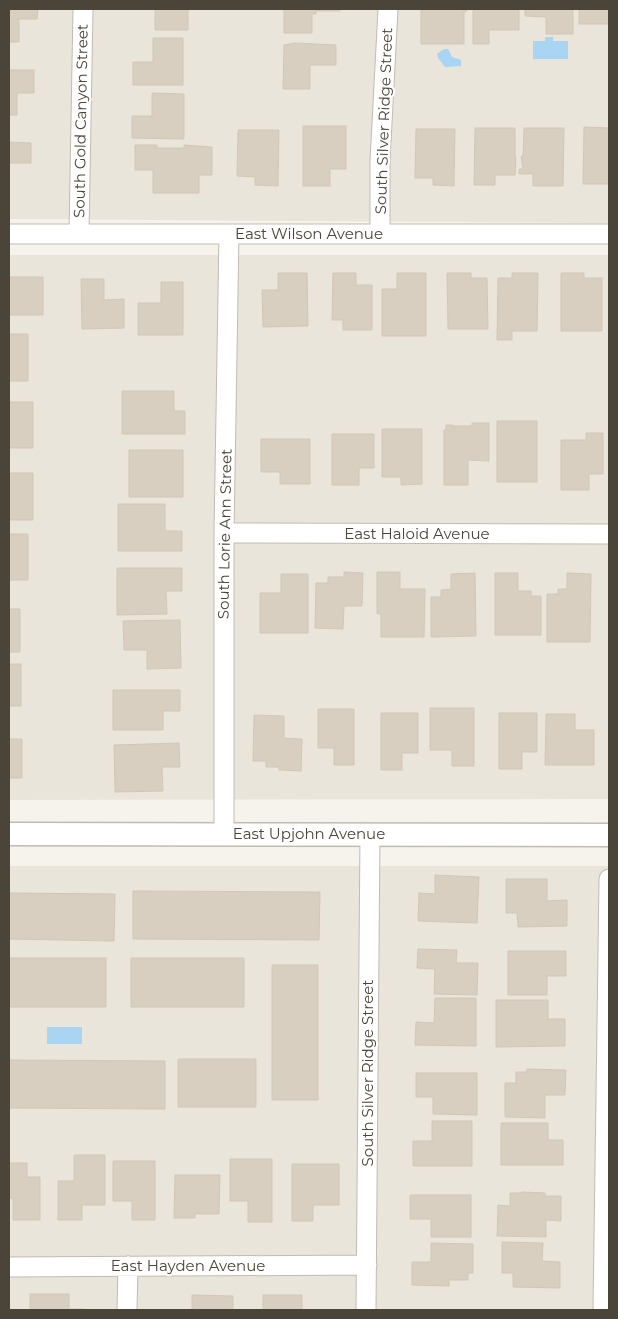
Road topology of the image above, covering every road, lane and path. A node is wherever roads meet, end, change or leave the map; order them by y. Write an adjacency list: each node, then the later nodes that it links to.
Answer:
1 (83, 9): 3 (street, South Gold Canyon Street)
2 (388, 9): 6 (street, South Silver Ridge Street)
3 (79, 233): 4 (street, East Wilson Avenue); 5 (street, East Wilson Avenue)
4 (9, 234)
5 (229, 234): 6 (street, East Wilson Avenue); 8 (street, South Lorie Ann Street)
6 (380, 234): 7 (street, East Wilson Avenue)
7 (609, 234)
8 (224, 534): 9 (street, East Haloid Avenue); 11 (street, South Lorie Ann Street)
9 (609, 534)
10 (9, 834): 11 (street, East Upjohn Avenue)
11 (224, 834): 12 (street, East Upjohn Avenue)
12 (370, 835): 13 (street, East Upjohn Avenue); 15 (street, South Silver Ridge Street)
13 (609, 835)
14 (609, 879): 20 (street)
15 (367, 1265): 16 (street, East Hayden Avenue); 19 (street, South Silver Ridge Street)
16 (128, 1266): 17 (street, East Hayden Avenue); 18 (street)
17 (9, 1267)
18 (127, 1310)
19 (366, 1310)
20 (603, 1310)

